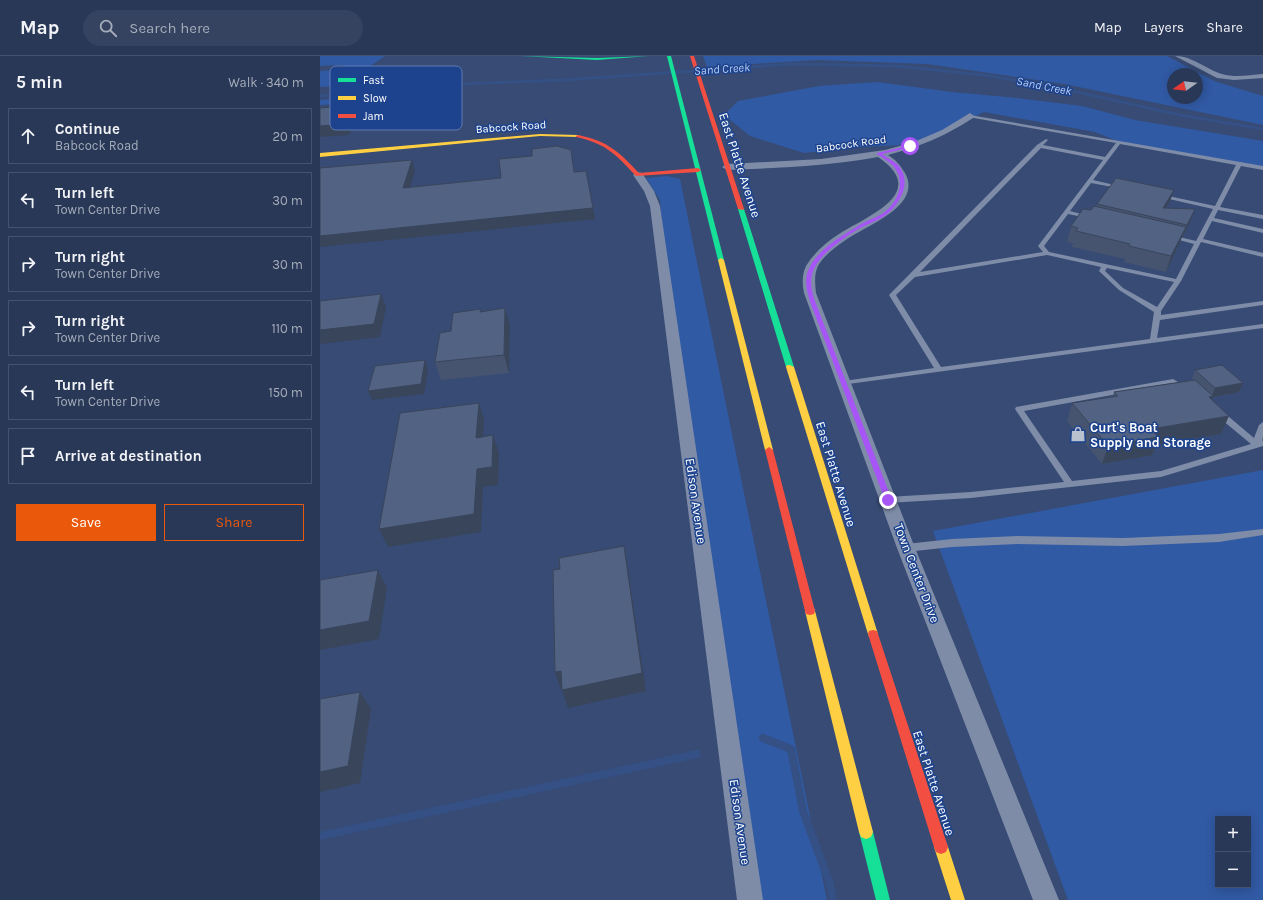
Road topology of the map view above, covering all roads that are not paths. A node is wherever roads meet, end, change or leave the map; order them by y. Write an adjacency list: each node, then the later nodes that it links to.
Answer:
1 (522, 56): 5 (main road)
2 (582, 56): 5 (main road)
3 (647, 56): 5 (main road)
4 (1179, 56): 8 (street)
5 (630, 57)
6 (692, 58): 18 (main road, East Platte Avenue)
7 (669, 59): 20 (main road)
8 (1263, 76)
9 (970, 116): 12 (lane); 14 (street, Babcock Road)
10 (584, 136): 15 (main road, Babcock Road); 22 (main road, Edison Avenue)
11 (1046, 140): 13 (lane)
12 (1119, 142): 16 (lane); 17 (lane)
13 (1040, 146): 16 (lane); 39 (lane)
14 (879, 153): 18 (street, Babcock Road); 46 (street, Town Center Drive)
15 (320, 155)
16 (1106, 159): 23 (lane)
17 (1238, 164): 19 (lane); 28 (lane)
18 (727, 167): 27 (main road, East Platte Avenue)
19 (1263, 168)
20 (698, 170): 21 (main road); 22 (main road); 56 (main road)
21 (708, 173)
22 (638, 175): 55 (street, Edison Avenue)
23 (1089, 181): 25 (lane); 29 (lane)
24 (723, 184): 27 (main road)
25 (1126, 189)
26 (1156, 195): 28 (lane)
27 (739, 204): 57 (main road, East Platte Avenue)
28 (1216, 208): 30 (lane); 32 (lane)
29 (1066, 212): 31 (lane); 36 (lane)
30 (1263, 217)
31 (1097, 219)
32 (1210, 219): 33 (lane); 35 (lane)
33 (1263, 231)
34 (1166, 236): 35 (lane)
35 (1198, 242): 37 (lane); 40 (lane)
36 (1047, 253): 38 (lane); 39 (lane)
37 (1263, 255)
38 (1105, 266): 40 (lane); 42 (lane)
39 (914, 275): 45 (lane)
40 (1178, 281): 42 (lane)
41 (1263, 303): 42 (lane)
42 (1158, 315): 44 (lane)
43 (1263, 326): 44 (lane)
44 (1153, 341): 45 (lane)
45 (939, 370): 46 (lane)
46 (844, 383): 52 (street, Town Center Drive)
47 (1195, 394): 51 (lane)
48 (1212, 407): 50 (lane)
49 (1263, 425): 50 (lane)
50 (1259, 444): 51 (lane)
51 (1070, 484): 52 (lane)
52 (888, 500): 54 (street, Town Center Drive)
53 (1263, 532): 54 (lane)
54 (906, 548): 58 (street, Town Center Drive)
55 (750, 900)
56 (882, 900)
57 (958, 900)
58 (1046, 900)

